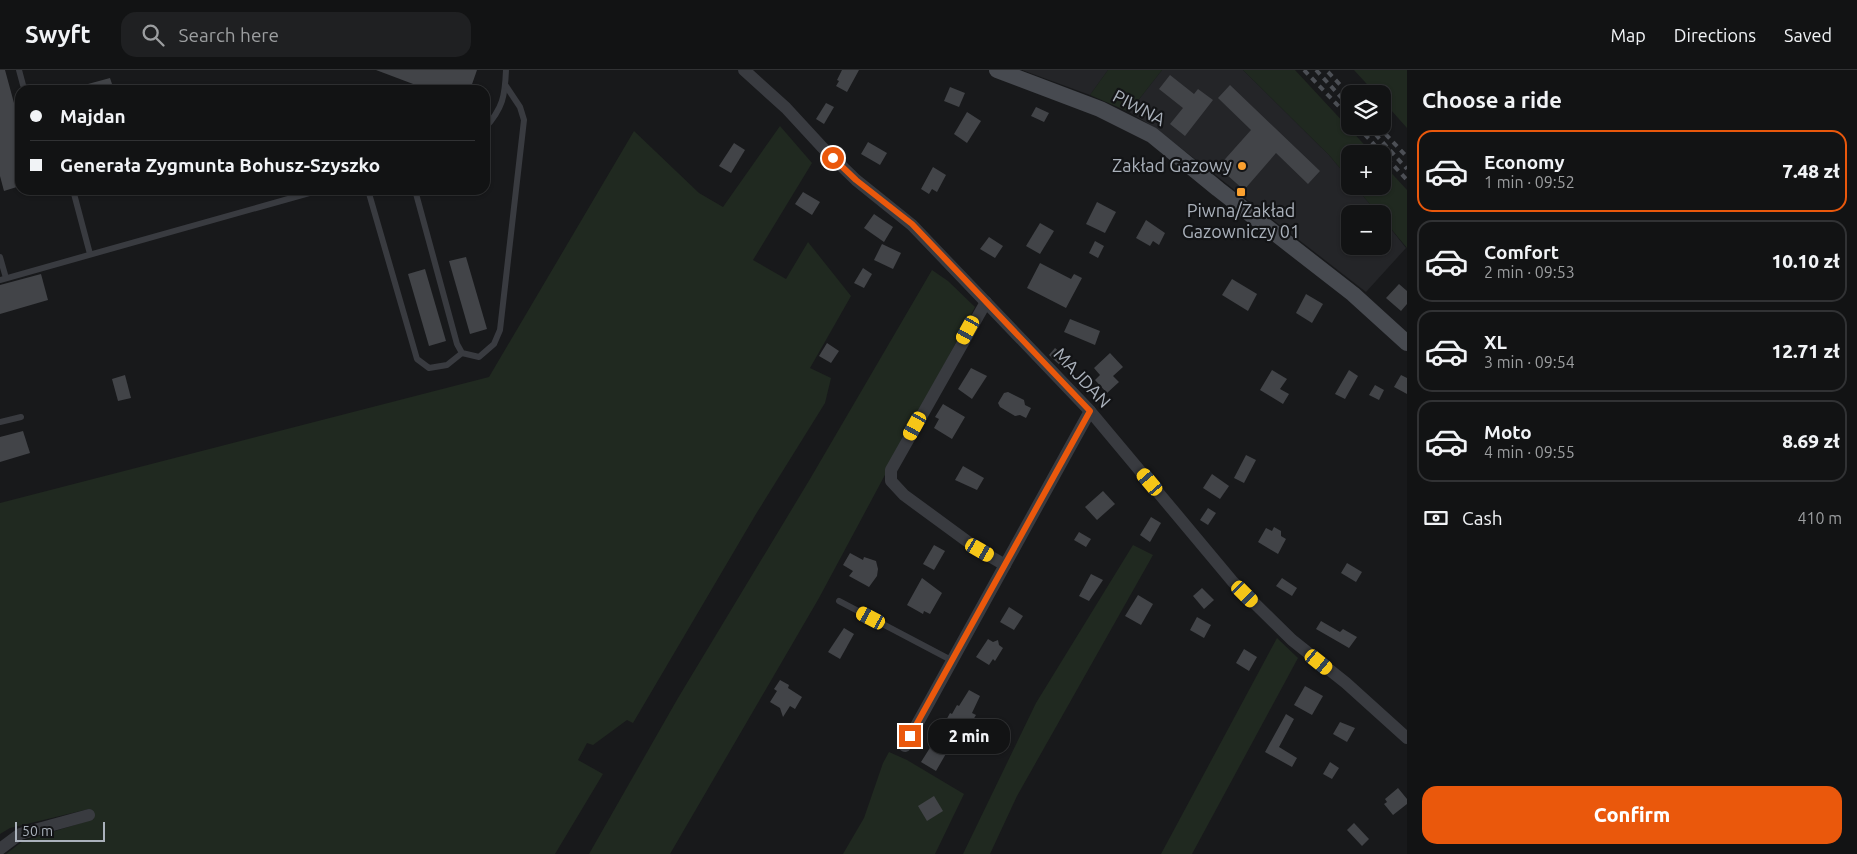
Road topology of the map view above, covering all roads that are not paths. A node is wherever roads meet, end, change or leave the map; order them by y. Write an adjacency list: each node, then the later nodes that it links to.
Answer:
1 (19, 70): 5 (lane)
2 (506, 70): 6 (lane)
3 (744, 70): 15 (street, MAJDAN)
4 (997, 70): 16 (street, PIWNA)
5 (23, 85)
6 (506, 86): 7 (lane); 17 (lane)
7 (490, 122)
8 (74, 195): 12 (lane)
9 (302, 195): 12 (lane)
10 (369, 195): 17 (lane)
11 (416, 195): 17 (lane)
12 (90, 254): 14 (lane)
13 (0, 257): 14 (lane)
14 (3, 279)
15 (986, 302): 18 (street, MAJDAN); 21 (street)
16 (1407, 343)
17 (462, 353)
18 (1090, 411): 21 (street); 24 (street, MAJDAN)
19 (21, 417): 20 (lane)
20 (0, 422)
21 (1005, 565): 23 (street)
22 (839, 601): 23 (lane)
23 (951, 660): 25 (street)
24 (1407, 738)
25 (905, 746)
26 (89, 815): 27 (street)
27 (0, 849)

